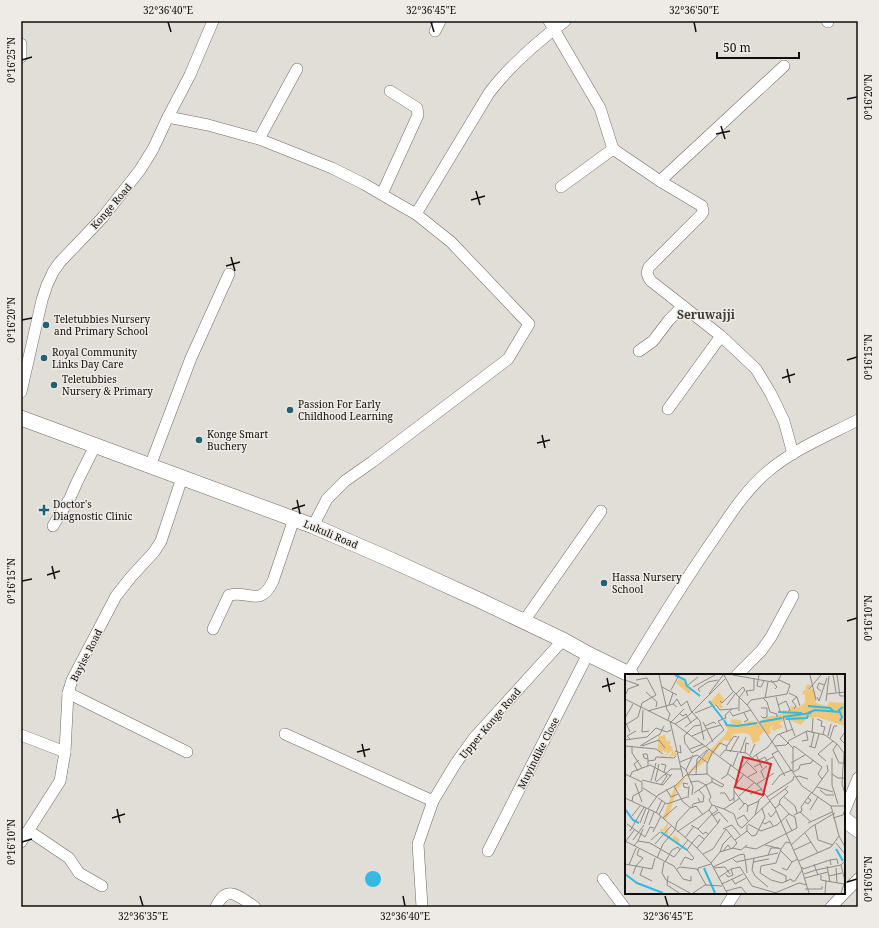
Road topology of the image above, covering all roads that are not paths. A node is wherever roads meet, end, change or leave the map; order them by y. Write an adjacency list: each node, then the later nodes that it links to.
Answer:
1 (213, 21): 9 (street, Konge Road)
2 (564, 21): 3 (street)
3 (551, 25): 11 (street); 15 (street)
4 (21, 44): 5 (street)
5 (21, 57)
6 (784, 66): 12 (street)
7 (297, 69): 10 (street)
8 (390, 91): 14 (street)
9 (168, 117): 10 (street); 20 (street, Konge Road)
10 (259, 139): 14 (street)
11 (613, 149): 12 (street); 13 (street)
12 (660, 181): 17 (street)
13 (561, 187)
14 (382, 194): 15 (street)
15 (416, 214): 31 (street)
16 (229, 274): 26 (street)
17 (683, 306): 18 (street); 19 (street)
18 (721, 336): 21 (street); 25 (street)
19 (639, 351)
20 (21, 392)
21 (668, 409)
22 (21, 418): 24 (street, Lukuli Road)
23 (858, 420): 25 (street)
24 (95, 446): 26 (street, Lukuli Road); 30 (street)
25 (793, 454): 37 (street)
26 (150, 466): 27 (street, Lukuli Road)
27 (182, 478): 29 (street, Lukuli Road); 39 (street, Bayise Road)
28 (601, 512): 33 (street)
29 (294, 519): 31 (street, Lukuli Road); 34 (street)
30 (53, 526)
31 (313, 526): 33 (street, Lukuli Road)
32 (793, 596): 38 (street)
33 (524, 622): 35 (street, Lukuli Road)
34 (213, 629)
35 (563, 640): 36 (street, Lukuli Road); 45 (street, Upper Konge Road)
36 (588, 654): 37 (street, Lukuli Road); 51 (street, Muyindike Close)
37 (629, 674)
38 (738, 674)
39 (68, 693): 42 (street, Bayise Road); 43 (street)
40 (285, 734): 45 (street)
41 (21, 735): 42 (street)
42 (65, 752): 49 (street, Bayise Road)
43 (187, 752)
44 (858, 778): 46 (street)
45 (433, 801): 60 (street, Upper Konge Road)
46 (845, 810)
47 (845, 820): 48 (street)
48 (858, 830)
49 (29, 831): 50 (street, Bayise Road); 54 (street)
50 (21, 842)
51 (488, 851)
52 (603, 879): 61 (street)
53 (858, 879): 55 (street)
54 (102, 886)
55 (845, 892)
56 (734, 894): 62 (street)
57 (844, 894): 63 (street)
58 (216, 907): 59 (street)
59 (255, 907)
60 (422, 907)
61 (624, 907)
62 (726, 907)
63 (831, 907)

